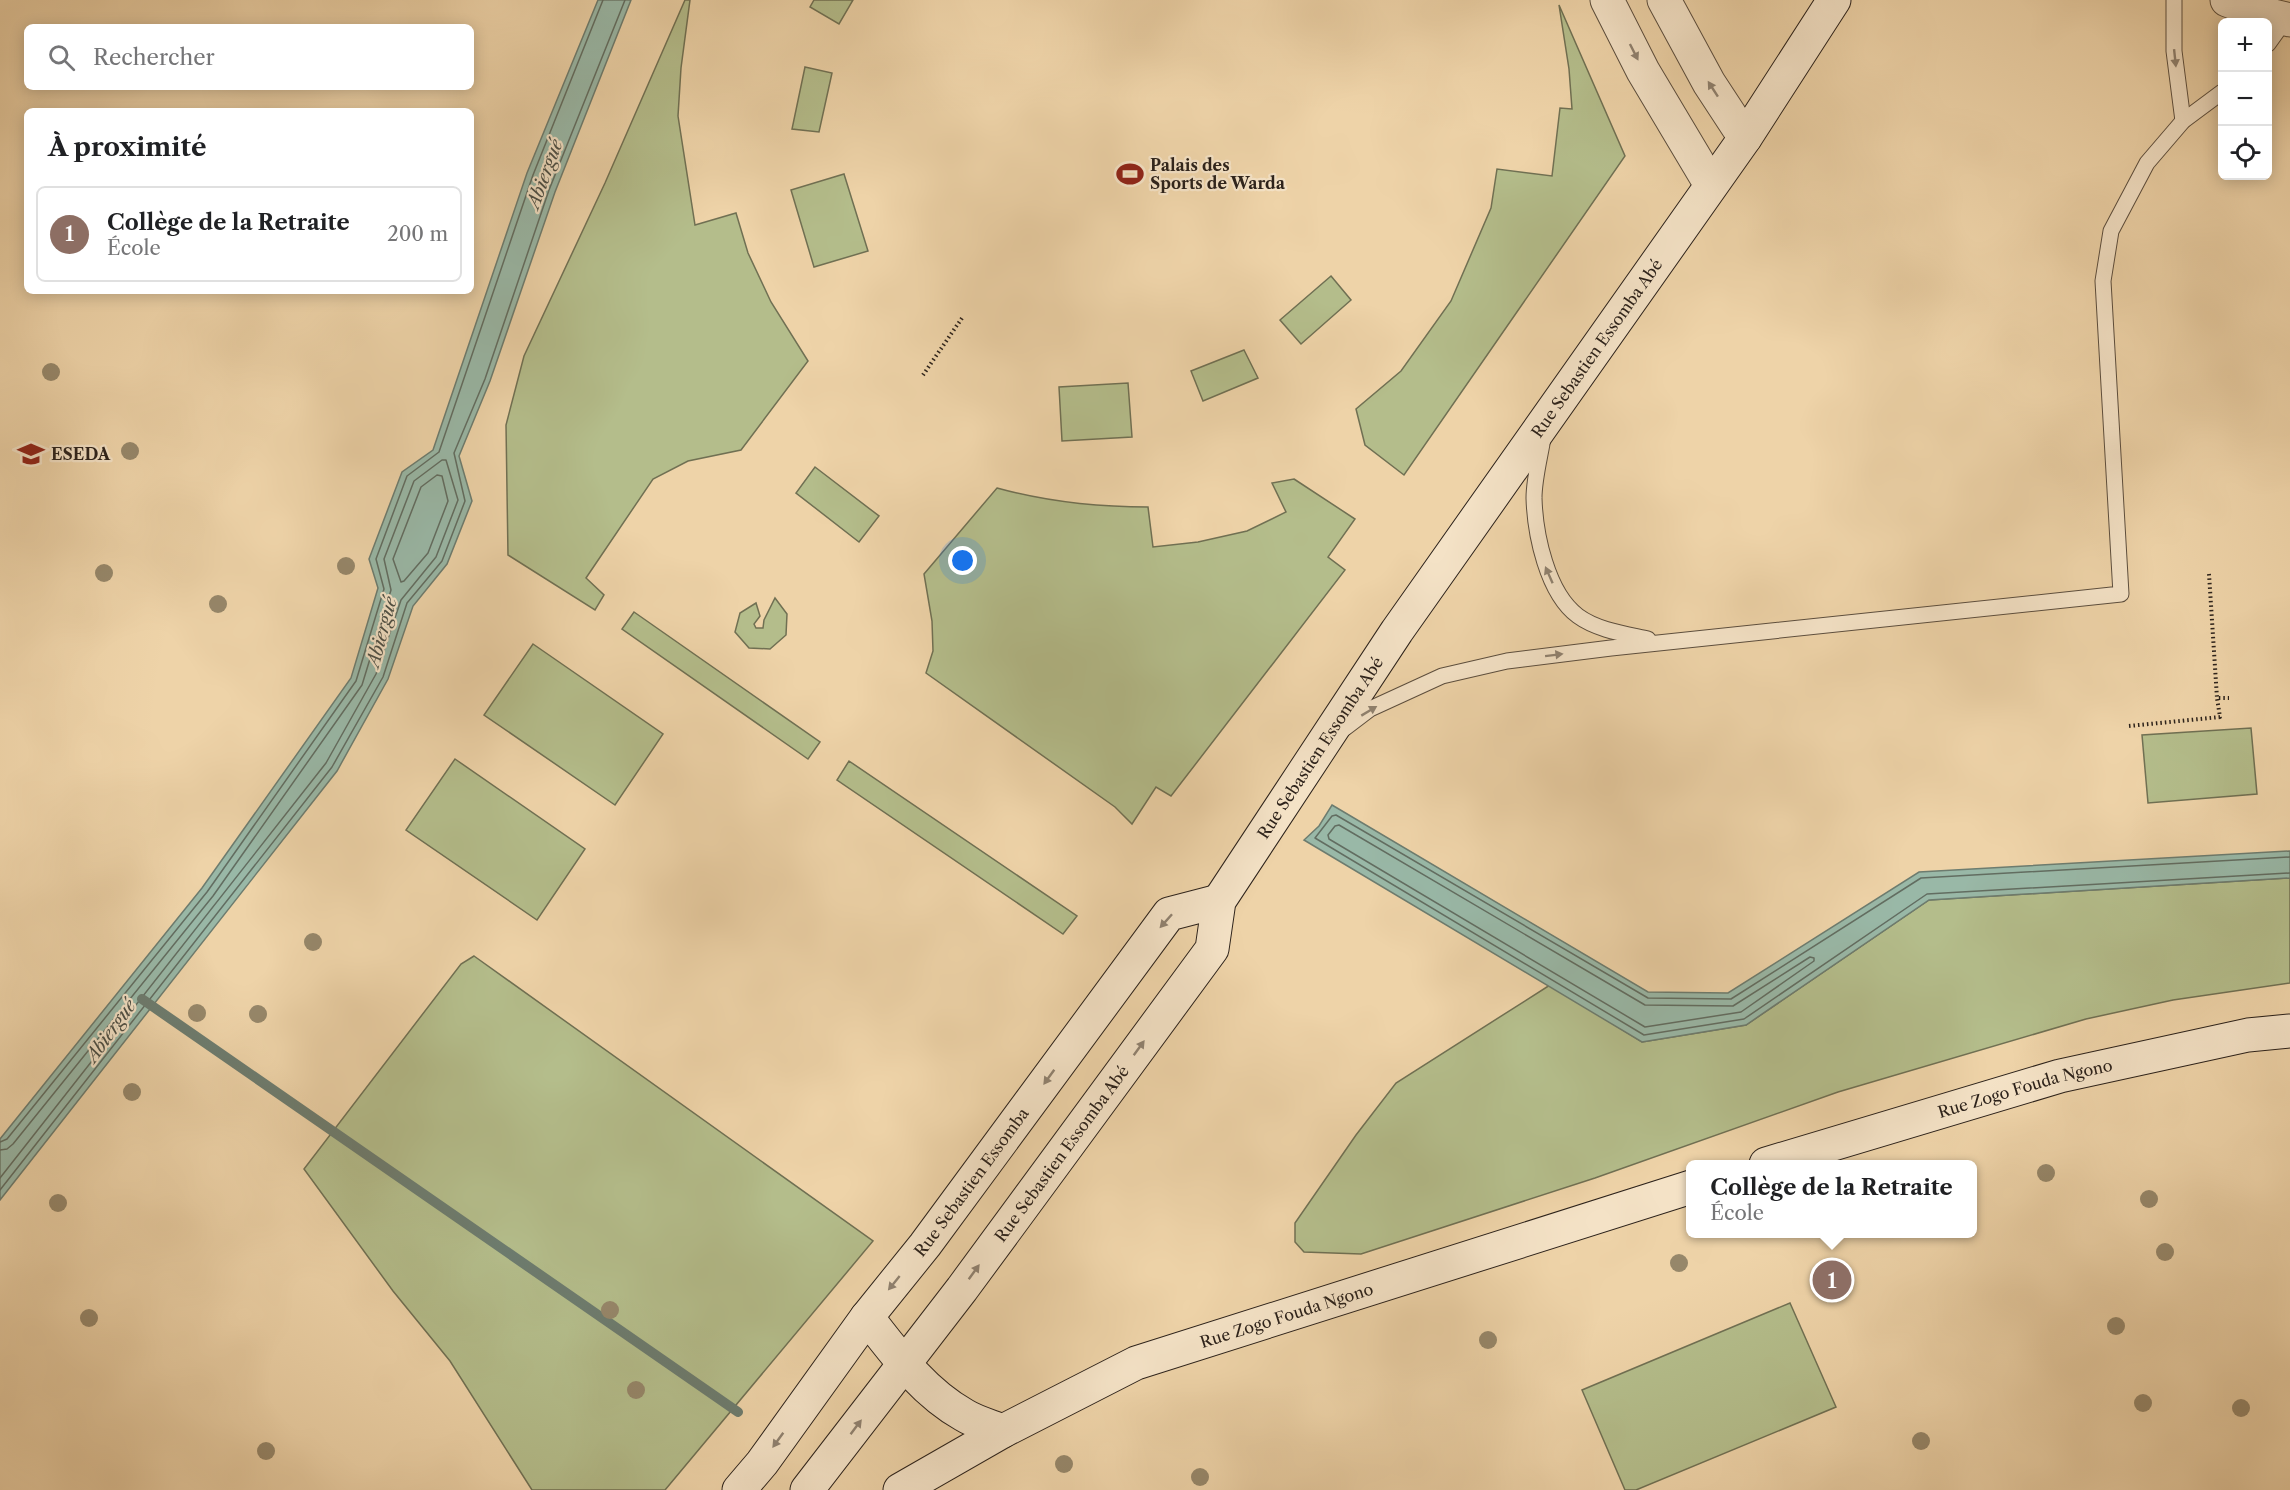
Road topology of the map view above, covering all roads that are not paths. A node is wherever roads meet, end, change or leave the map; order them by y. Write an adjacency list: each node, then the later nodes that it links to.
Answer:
1 (1607, 0): 10 (main road, one-way to 10)
2 (1664, 0): 9 (main road, one-way to 2)
3 (1834, 0): 9 (main road, Rue Sebastien Essomba Abé)
4 (2174, 0): 8 (lane, one-way to 8)
5 (2226, 0): 6 (main road)
6 (2281, 28)
7 (2218, 96): 8 (lane)
8 (2183, 121): 12 (lane)
9 (1745, 138): 10 (main road, Rue Sebastien Essomba Abé)
10 (1711, 185): 11 (main road, Rue Sebastien Essomba Abé)
11 (1546, 420): 12 (lane, one-way to 11); 13 (main road, Rue Sebastien Essomba Abé)
12 (1665, 643): 13 (lane, one-way to 12)
13 (1322, 745): 14 (main road, Rue Sebastien Essomba Abé)
14 (1219, 901): 18 (main road, Rue Sebastien Essomba, one-way to 18); 19 (main road, Rue Sebastien Essomba Abé, one-way to 14)
15 (2290, 1031): 16 (main road, Rue Zogo Fouda Ngono)
16 (1779, 1160)
17 (1686, 1189): 20 (main road, Rue Zogo Fouda Ngono)
18 (867, 1317): 19 (main road); 21 (main road, Rue Sebastien Essomba, one-way to 21)
19 (904, 1364): 20 (main road); 22 (main road, Rue Sebastien Essomba Abé, one-way to 19)
20 (1003, 1431): 23 (main road, Rue Zogo Fouda Ngono)
21 (739, 1490)
22 (807, 1490)
23 (900, 1490)

